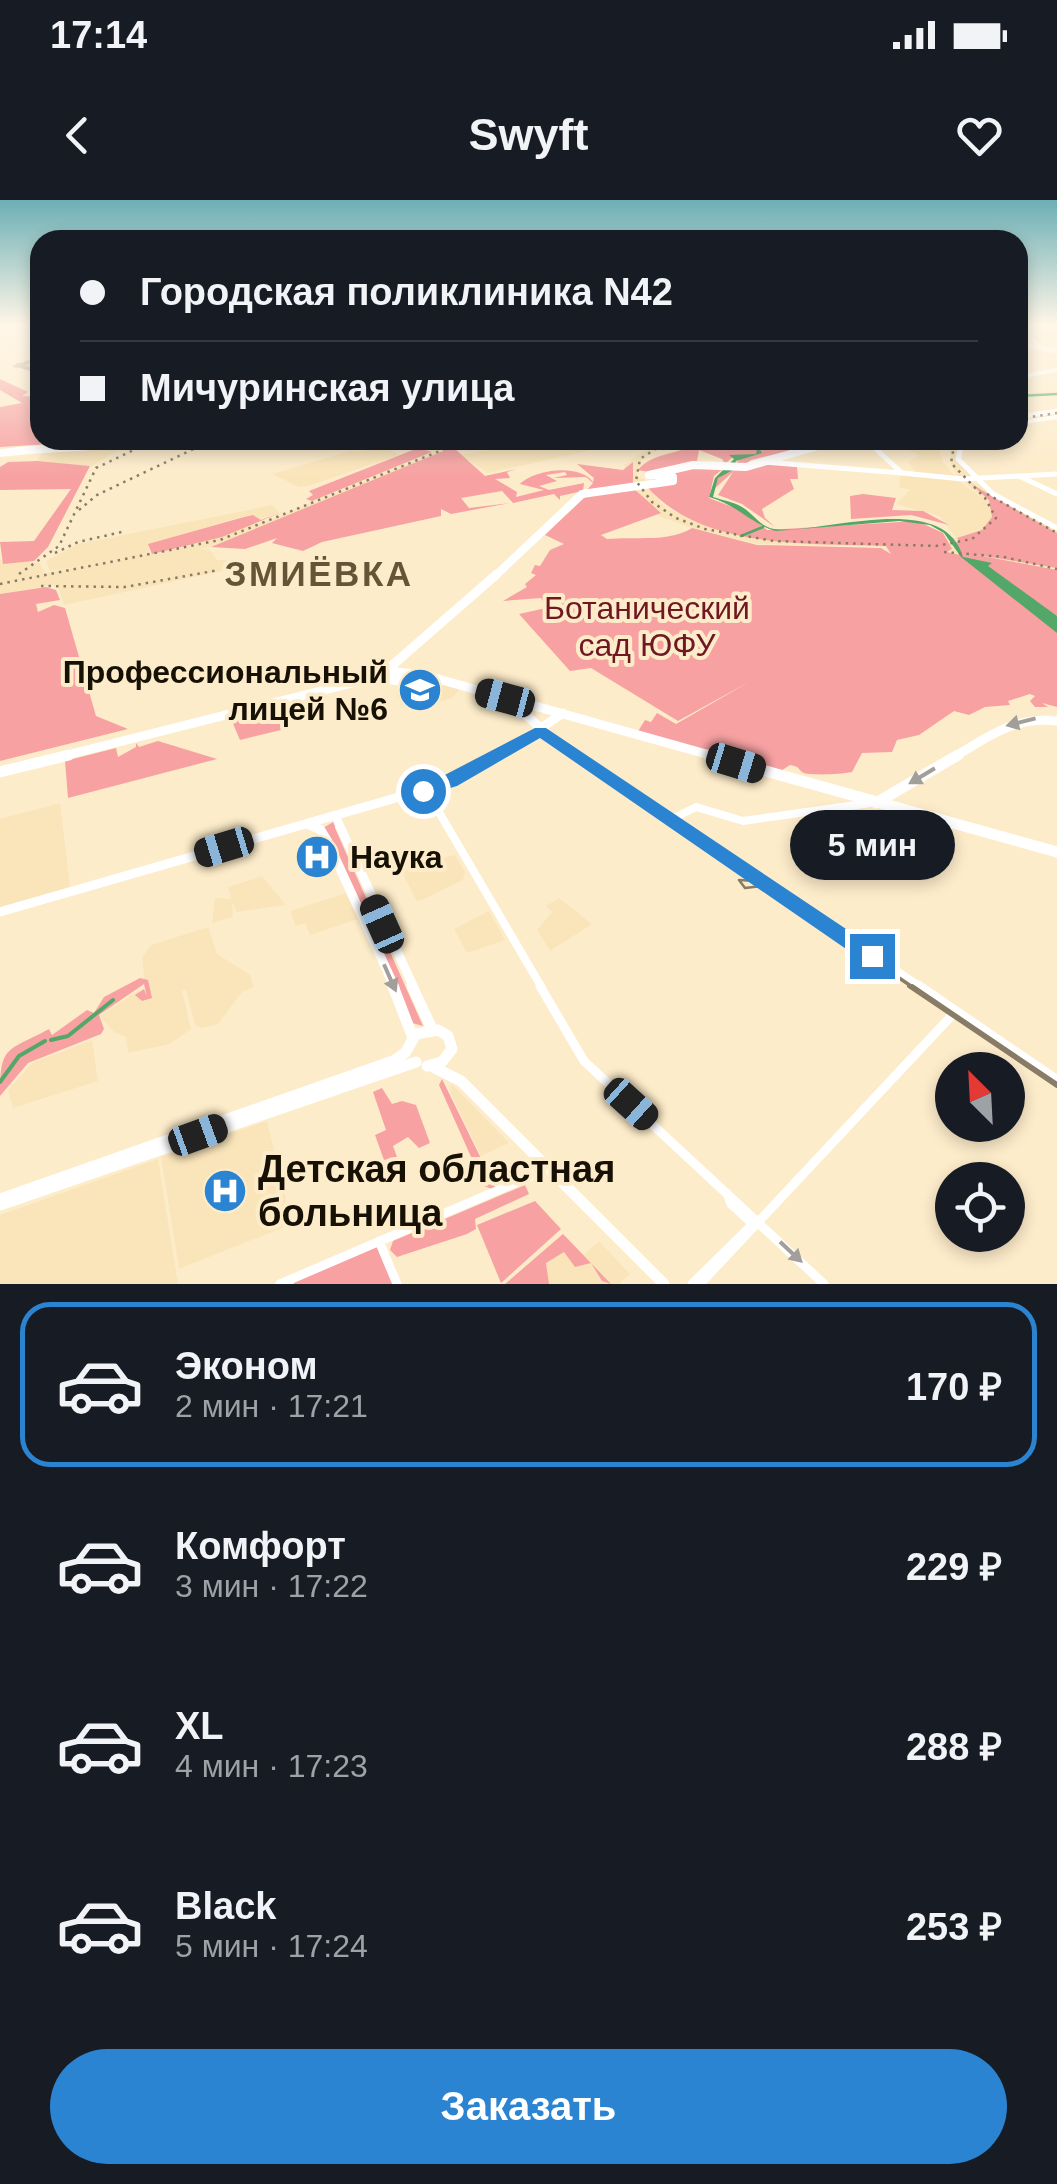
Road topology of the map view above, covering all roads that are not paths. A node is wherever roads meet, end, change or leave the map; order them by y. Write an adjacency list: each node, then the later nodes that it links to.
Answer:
1 (1056, 413): 2 (main road)
2 (1028, 418)
3 (41, 450): 8 (main road)
4 (802, 450): 9 (main road)
5 (877, 450): 11 (main road)
6 (960, 450): 14 (main road)
7 (0, 452): 8 (highway)
8 (21, 452): 10 (highway)
9 (760, 460): 11 (street); 17 (main road)
10 (0, 464)
11 (902, 473): 14 (main road)
12 (1057, 474): 13 (main road)
13 (1019, 476): 14 (main road); 15 (street)
14 (976, 478): 16 (street)
15 (1056, 494)
16 (1057, 528)
17 (402, 671): 18 (main road); 18 (main road); 19 (main road); 20 (main road)
18 (387, 674): 24 (main road)
19 (532, 705): 20 (main road); 21 (main road)
20 (518, 709): 23 (main road)
21 (559, 714): 23 (main road); 26 (main road)
22 (1057, 721): 26 (main road, one-way to 26)
23 (541, 729): 25 (main road); 27 (main road)
24 (0, 774)
25 (426, 790): 28 (main road); 40 (street)
26 (877, 802): 27 (street); 29 (main road)
27 (671, 820): 31 (main road)
28 (327, 822): 30 (main road); 32 (main road); 33 (main road, one-way to 33)
29 (1057, 852)
30 (0, 912)
31 (956, 1011): 36 (main road); 40 (street)
32 (432, 1029): 33 (main road); 34 (main road)
33 (411, 1043): 35 (main road); 39 (main road)
34 (448, 1057): 35 (main road); 37 (main road)
35 (422, 1064): 37 (main road); 39 (main road)
36 (1057, 1079)
37 (461, 1081): 38 (main road)
38 (550, 1168): 41 (street); 44 (main road)
39 (0, 1202)
40 (756, 1224): 45 (street); 46 (street); 47 (street, one-way to 47)
41 (379, 1241): 42 (street); 43 (street)
42 (280, 1284)
43 (397, 1284)
44 (664, 1284)
45 (692, 1284)
46 (700, 1284)
47 (824, 1284)

